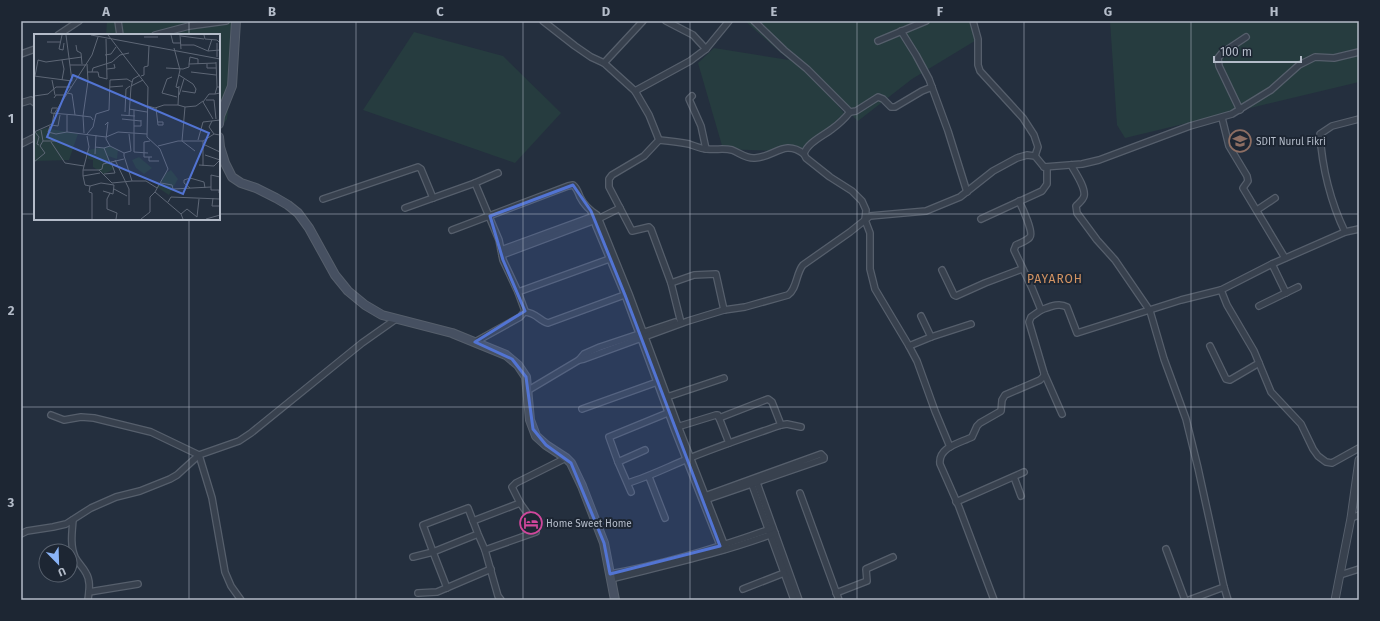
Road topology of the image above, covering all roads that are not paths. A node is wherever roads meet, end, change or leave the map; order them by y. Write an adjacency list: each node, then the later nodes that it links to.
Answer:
1 (79, 21): 13 (street)
2 (118, 21): 14 (street)
3 (226, 21): 15 (street)
4 (236, 21): 30 (main road)
5 (543, 21): 22 (street)
6 (643, 21): 22 (street)
7 (666, 21): 19 (street)
8 (729, 21): 19 (street)
9 (754, 21): 29 (street)
10 (926, 21): 12 (street)
11 (973, 21): 39 (street)
12 (901, 31): 17 (street); 23 (street)
13 (60, 34)
14 (120, 34)
15 (159, 34)
16 (1246, 37): 28 (street)
17 (878, 41)
18 (34, 49): 21 (street)
19 (706, 49): 24 (street)
20 (1359, 52): 28 (street)
21 (21, 54)
22 (604, 64): 24 (street)
23 (932, 87): 29 (street); 44 (street)
24 (635, 91): 34 (street)
25 (692, 96): 37 (street)
26 (34, 102): 27 (street)
27 (21, 103)
28 (1240, 110): 31 (street)
29 (850, 112): 38 (street)
30 (220, 116)
31 (1222, 118): 40 (street); 51 (street)
32 (1359, 119): 58 (street)
33 (34, 137): 35 (street)
34 (659, 140): 37 (street); 50 (street)
35 (21, 144)
36 (220, 147): 77 (main road)
37 (706, 149): 38 (street)
38 (804, 154): 55 (street)
39 (1035, 156): 41 (street); 44 (street)
40 (1071, 165): 41 (street); 74 (street)
41 (1044, 167): 48 (street)
42 (498, 173): 43 (street)
43 (475, 183): 45 (street); 52 (street)
44 (967, 192): 55 (street)
45 (434, 198): 47 (street); 49 (street)
46 (1275, 198): 51 (street)
47 (323, 199)
48 (1019, 202): 54 (street); 63 (street)
49 (406, 208)
50 (620, 208): 53 (street); 65 (street)
51 (1257, 210): 61 (street)
52 (490, 216): 53 (street); 57 (street); 59 (street)
53 (594, 216): 59 (street); 60 (street)
54 (981, 219)
55 (865, 220): 72 (street); 83 (street)
56 (1359, 229): 58 (street)
57 (452, 230)
58 (1345, 232): 61 (street)
59 (501, 253): 68 (street)
60 (612, 258): 68 (street); 70 (street)
61 (1285, 258): 62 (street)
62 (1272, 264): 67 (street); 69 (street)
63 (1022, 269): 64 (street); 73 (street)
64 (942, 270)
65 (671, 283): 72 (street); 78 (street)
66 (1298, 287): 69 (street)
67 (1221, 290): 74 (street); 85 (street)
68 (518, 292): 75 (street)
69 (1286, 293): 71 (street)
70 (627, 294): 75 (street); 80 (street)
71 (1259, 306)
72 (724, 310): 78 (street)
73 (1041, 310): 74 (street); 86 (street)
74 (1150, 311): 139 (street)
75 (524, 312): 82 (street)
76 (921, 316): 81 (street)
77 (396, 319): 82 (main road); 103 (street)
78 (681, 323): 80 (street)
79 (971, 324): 81 (street)
80 (643, 336): 88 (street); 89 (street)
81 (931, 337): 83 (street)
82 (475, 342): 89 (main road)
83 (909, 346): 100 (street)
84 (1210, 346): 85 (street)
85 (1259, 363): 101 (street)
86 (1044, 373): 93 (street); 100 (street)
87 (724, 378): 90 (street)
88 (659, 382): 90 (street); 91 (street)
89 (527, 391): 104 (main road)
90 (666, 398): 92 (street)
91 (582, 410)
92 (670, 412): 97 (street); 107 (street)
93 (1062, 414)
94 (51, 415): 103 (street)
95 (720, 418): 96 (street); 97 (street); 99 (street)
96 (781, 425): 98 (street); 99 (street)
97 (676, 427): 105 (street)
98 (801, 427)
99 (729, 443): 105 (street)
100 (950, 447): 117 (street)
101 (1359, 448)
102 (645, 450): 107 (street)
103 (199, 455): 122 (street); 147 (street)
104 (566, 458): 118 (street); 137 (main road)
105 (688, 459): 109 (street); 116 (street)
106 (1359, 460): 121 (street)
107 (618, 462): 112 (street)
108 (1024, 472): 110 (street)
109 (649, 477): 112 (street); 120 (street)
110 (1014, 477): 115 (street); 117 (street)
111 (754, 481): 111 (street); 116 (street); 124 (street)
112 (628, 484): 113 (street)
113 (631, 492)
114 (800, 493): 144 (street)
115 (1022, 496)
116 (703, 498): 127 (street)
117 (956, 502): 152 (street)
118 (520, 503): 123 (street); 129 (street)
119 (1359, 515): 121 (street)
120 (665, 518)
121 (1351, 518): 136 (street)
122 (73, 520): 125 (street); 142 (street)
123 (473, 521): 126 (street); 130 (street)
124 (772, 532): 127 (street); 135 (street); 150 (street)
125 (21, 534)
126 (478, 534): 129 (street); 130 (street)
127 (723, 547): 137 (street)
128 (1166, 549): 153 (street)
129 (485, 550): 133 (street)
130 (432, 552): 131 (street); 140 (street)
131 (413, 557)
132 (893, 557): 144 (street)
133 (491, 569): 140 (street); 145 (street)
134 (1359, 569): 136 (street)
135 (784, 573): 141 (street); 149 (street)
136 (1340, 575): 156 (street)
137 (610, 576): 148 (main road)
138 (138, 584): 142 (street)
139 (1224, 586): 154 (street); 155 (street)
140 (447, 588): 143 (street)
141 (742, 589)
142 (89, 592): 146 (street)
143 (418, 593)
144 (836, 593): 151 (street)
145 (499, 598)
146 (88, 600)
147 (240, 600)
148 (615, 600)
149 (794, 600)
150 (799, 600)
151 (839, 600)
152 (994, 600)
153 (1185, 600)
154 (1189, 600)
155 (1228, 600)
156 (1335, 600)

